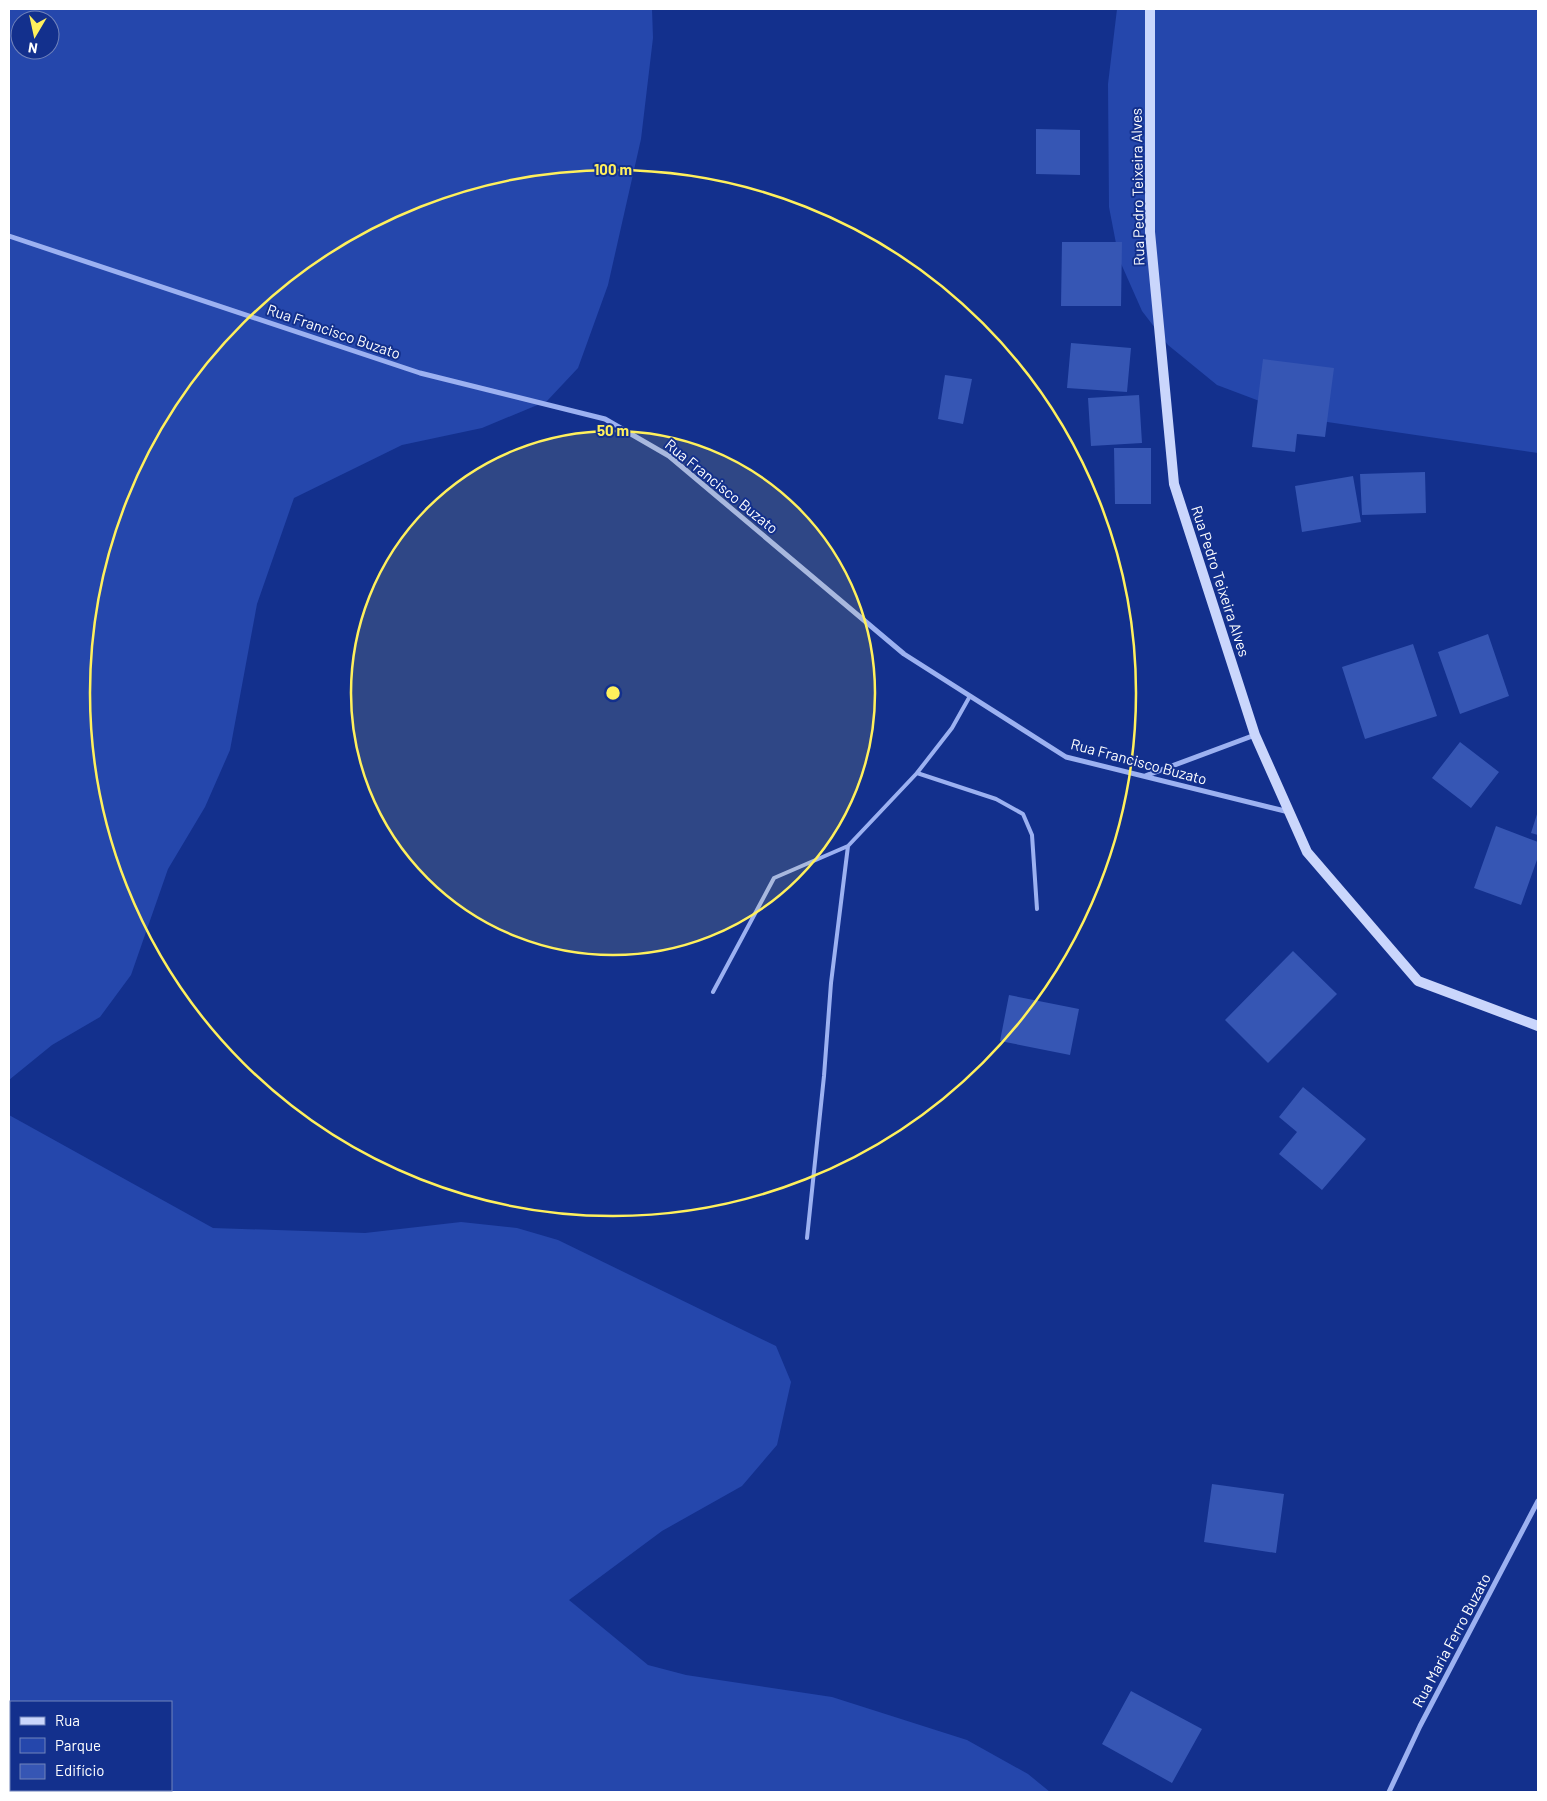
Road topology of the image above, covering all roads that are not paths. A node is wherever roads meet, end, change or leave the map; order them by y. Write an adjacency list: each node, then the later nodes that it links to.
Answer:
1 (1150, 9): 4 (street, Rua Pedro Teixeira Alves)
2 (9, 236): 3 (street, Rua Francisco Buzato)
3 (970, 696): 5 (lane); 6 (street, Rua Francisco Buzato)
4 (1255, 735): 6 (street); 7 (street, Rua Pedro Teixeira Alves)
5 (917, 773): 8 (lane); 9 (lane)
6 (1144, 776): 7 (street, Rua Francisco Buzato)
7 (1289, 812): 11 (street, Rua Pedro Teixeira Alves)
8 (848, 846): 10 (lane); 12 (lane)
9 (1037, 909)
10 (713, 992)
11 (1538, 1026)
12 (807, 1238)
13 (1538, 1501): 14 (street, Rua Maria Ferro Buzato)
14 (1389, 1792)

